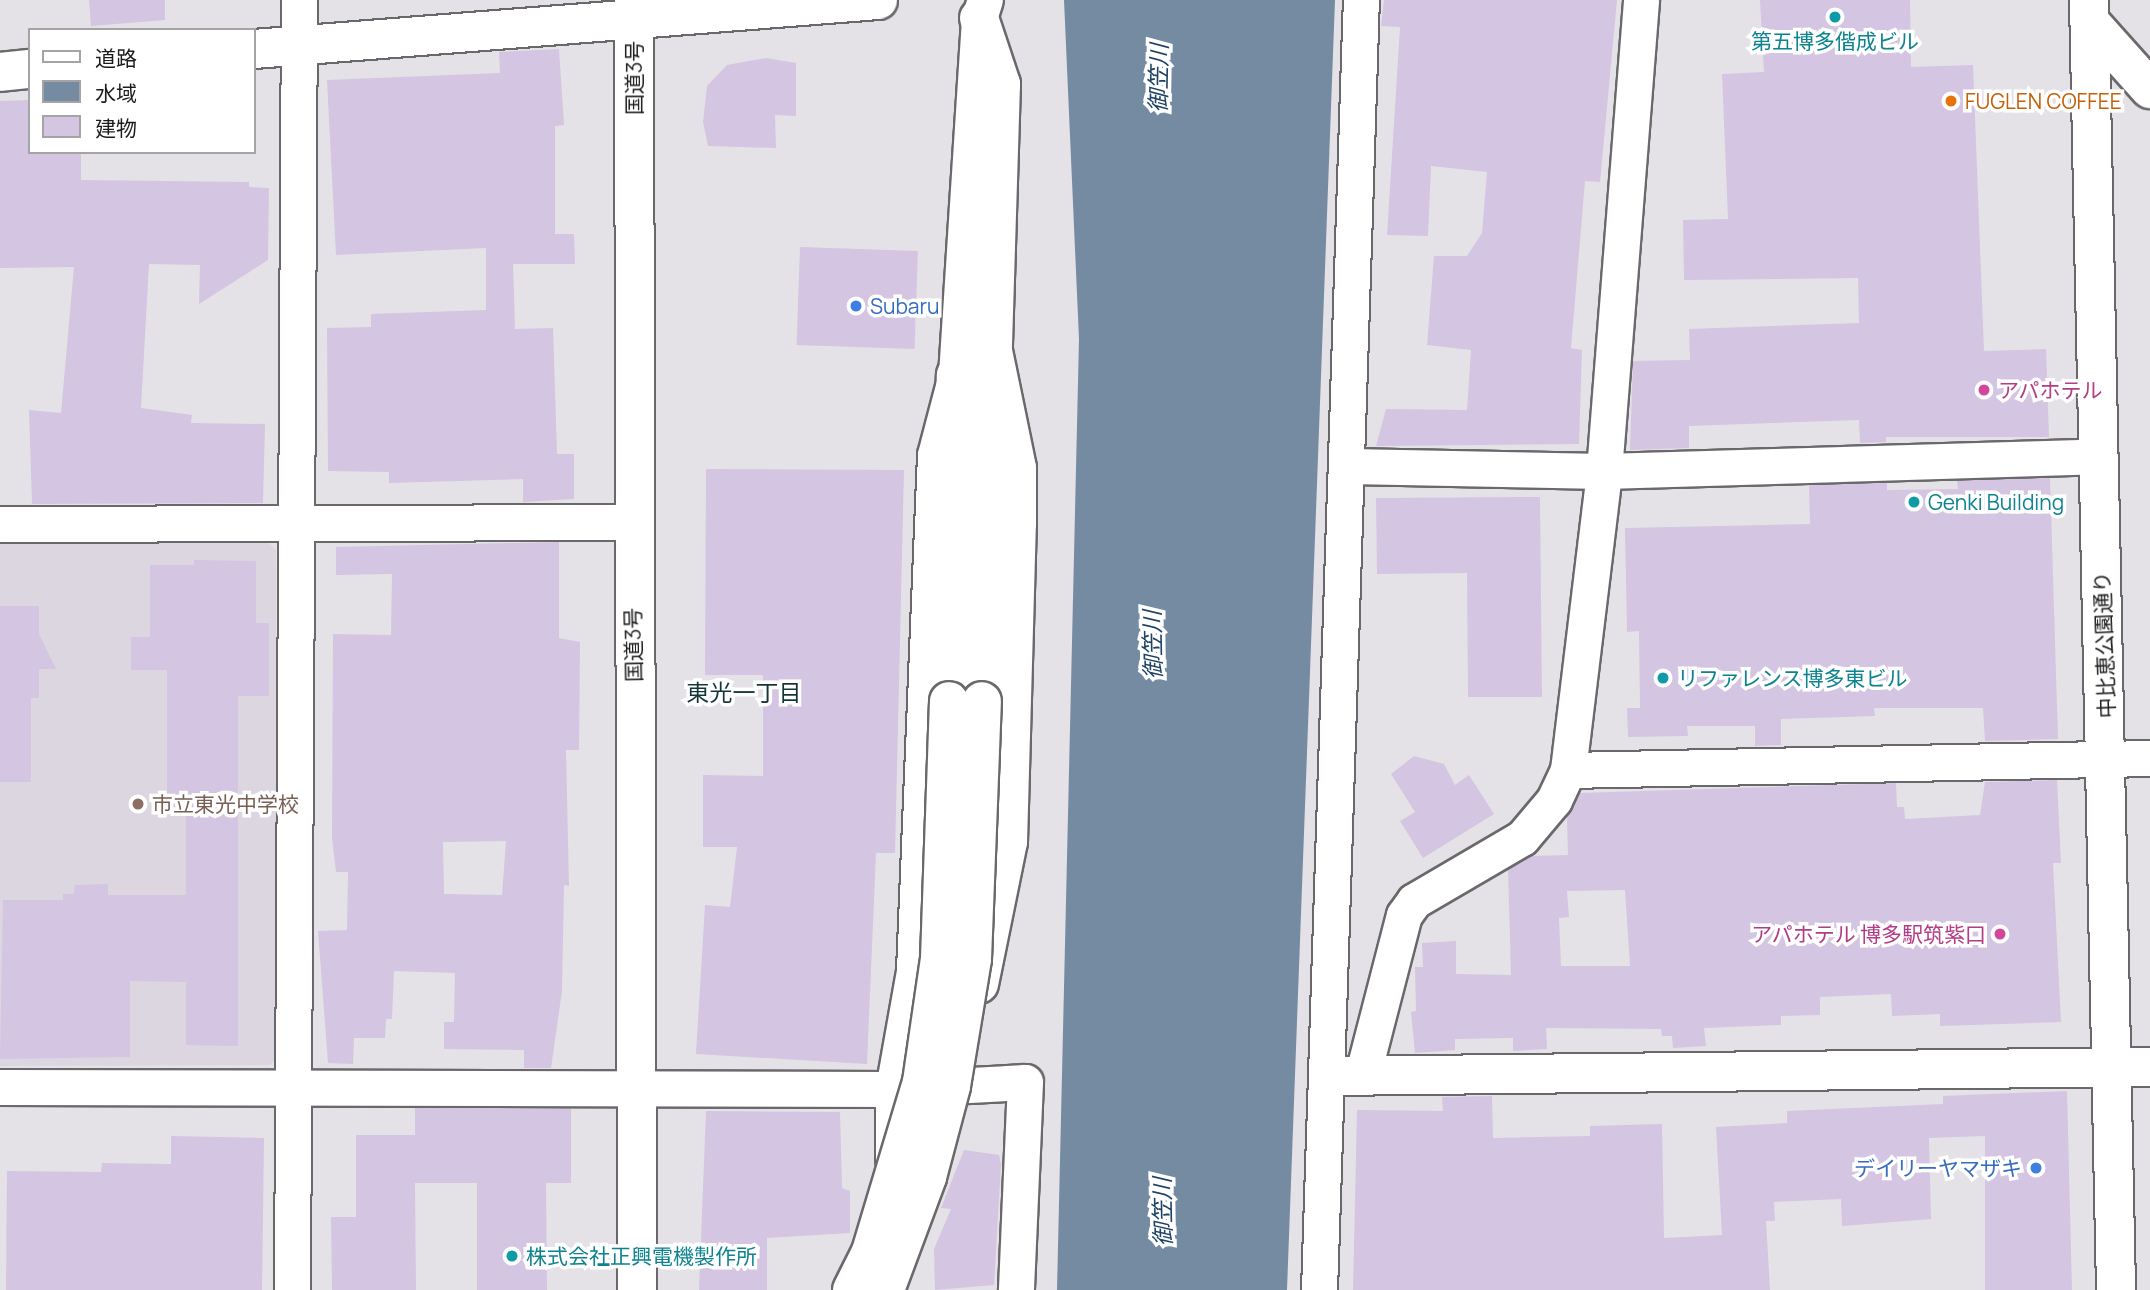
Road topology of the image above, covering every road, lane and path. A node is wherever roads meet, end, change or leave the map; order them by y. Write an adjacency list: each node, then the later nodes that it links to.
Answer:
1 (299, 0): 8 (street)
2 (878, 0): 5 (main road)
3 (1361, 0): 15 (street)
4 (1641, 0): 16 (street)
5 (634, 9): 8 (main road); 17 (main road, 国道3号)
6 (982, 9): 13 (street); 32 (main road, bridge)
7 (2090, 11): 12 (main road); 14 (main road, 中比恵公園通り)
8 (299, 44): 9 (main road); 18 (street)
9 (256, 49)
10 (28, 69): 11 (main road)
11 (0, 72)
12 (2150, 89)
13 (956, 375): 28 (street); 31 (main road, bridge)
14 (2097, 456): 16 (street); 21 (main road, 中比恵公園通り)
15 (1349, 466): 16 (street); 24 (street)
16 (1604, 471): 22 (street)
17 (632, 522): 18 (street); 27 (main road, 国道3号)
18 (298, 523): 19 (street); 25 (street)
19 (0, 524)
20 (2150, 758): 21 (street)
21 (2109, 761): 22 (street); 23 (main road, 中比恵公園通り)
22 (1568, 770): 24 (street)
23 (2132, 1067): 24 (main road); 36 (main road, 中比恵公園通り)
24 (1345, 1077): 35 (street)
25 (292, 1086): 26 (street); 27 (street); 29 (street)
26 (0, 1087)
27 (637, 1087): 28 (street); 30 (main road, 国道3号)
28 (893, 1089): 33 (street); 34 (street)
29 (292, 1290)
30 (637, 1290)
31 (852, 1290)
32 (885, 1290)
33 (894, 1290)
34 (1016, 1290)
35 (1319, 1290)
36 (2116, 1290)

